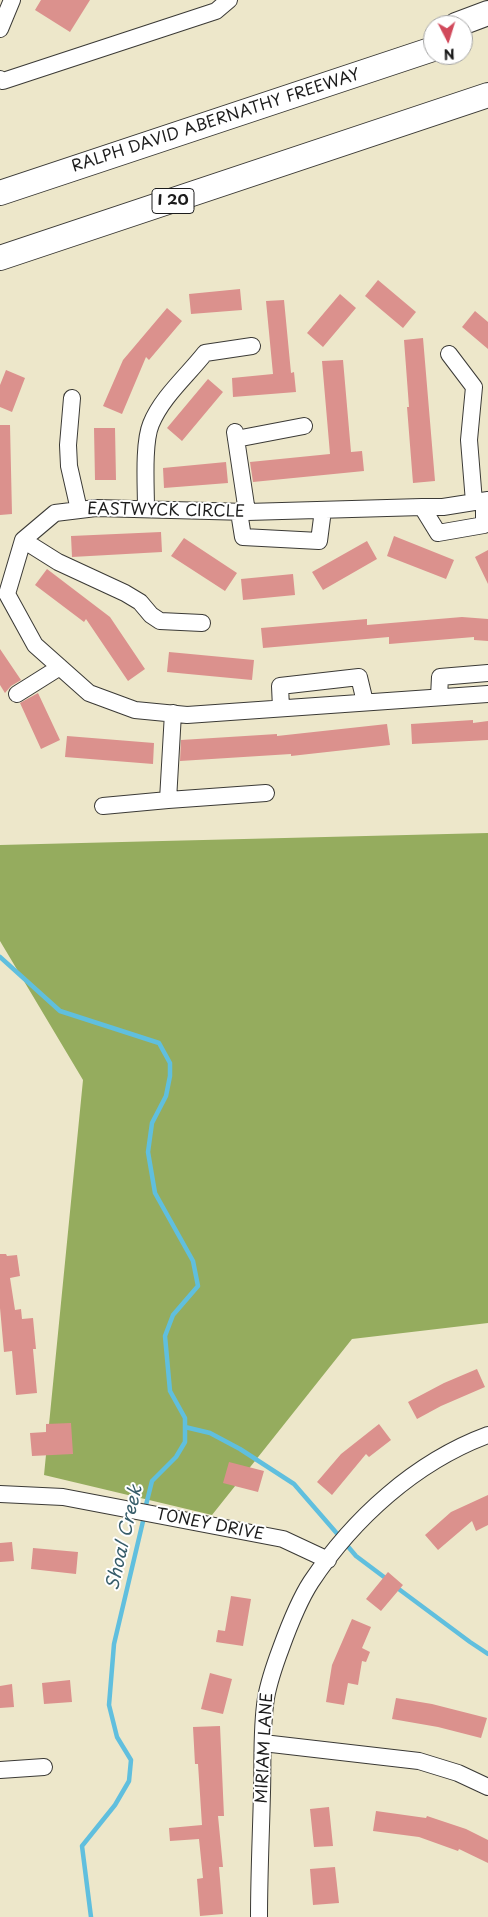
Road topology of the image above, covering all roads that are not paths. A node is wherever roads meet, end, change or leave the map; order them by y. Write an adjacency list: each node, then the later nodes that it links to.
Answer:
1 (12, 0): 5 (street)
2 (229, 0): 10 (street)
3 (488, 13): 4 (highway)
4 (473, 19)
5 (0, 29)
6 (488, 31): 7 (highway)
7 (473, 36)
8 (423, 38): 14 (highway)
9 (423, 52): 14 (highway, RALPH DAVID ABERNATHY FREEWAY)
10 (0, 79)
11 (488, 95): 13 (highway, I 20)
12 (488, 105): 13 (highway)
13 (345, 144): 16 (highway, I 20)
14 (102, 158): 15 (highway, RALPH DAVID ABERNATHY FREEWAY)
15 (0, 192)
16 (0, 258)
17 (252, 346): 23 (street)
18 (449, 354): 21 (street)
19 (72, 398): 24 (street)
20 (304, 426): 26 (street)
21 (482, 501): 22 (street, EASTWYCK CIRCLE); 22 (street)
22 (422, 508): 25 (street, EASTWYCK CIRCLE)
23 (146, 509): 24 (street, EASTWYCK CIRCLE); 26 (street, EASTWYCK CIRCLE)
24 (79, 510): 27 (street, EASTWYCK CIRCLE)
25 (323, 510): 26 (street, EASTWYCK CIRCLE); 26 (street)
26 (243, 512)
27 (22, 540): 28 (street); 29 (street)
28 (5, 601): 30 (street)
29 (202, 623)
30 (60, 667): 32 (street); 37 (street)
31 (488, 673): 34 (street)
32 (17, 694)
33 (488, 694): 34 (street)
34 (439, 697): 35 (street)
35 (365, 702): 36 (street); 36 (street)
36 (281, 708): 37 (street)
37 (173, 713): 39 (street)
38 (266, 793): 39 (street)
39 (168, 800): 40 (street)
40 (103, 806)
41 (488, 1436): 43 (street, MIRIAM LANE)
42 (0, 1494): 43 (street, TONEY DRIVE)
43 (328, 1560): 44 (street, MIRIAM LANE)
44 (263, 1743): 47 (street); 48 (street, MIRIAM LANE)
45 (44, 1767): 46 (street)
46 (0, 1770)
47 (488, 1787)
48 (259, 1917)

